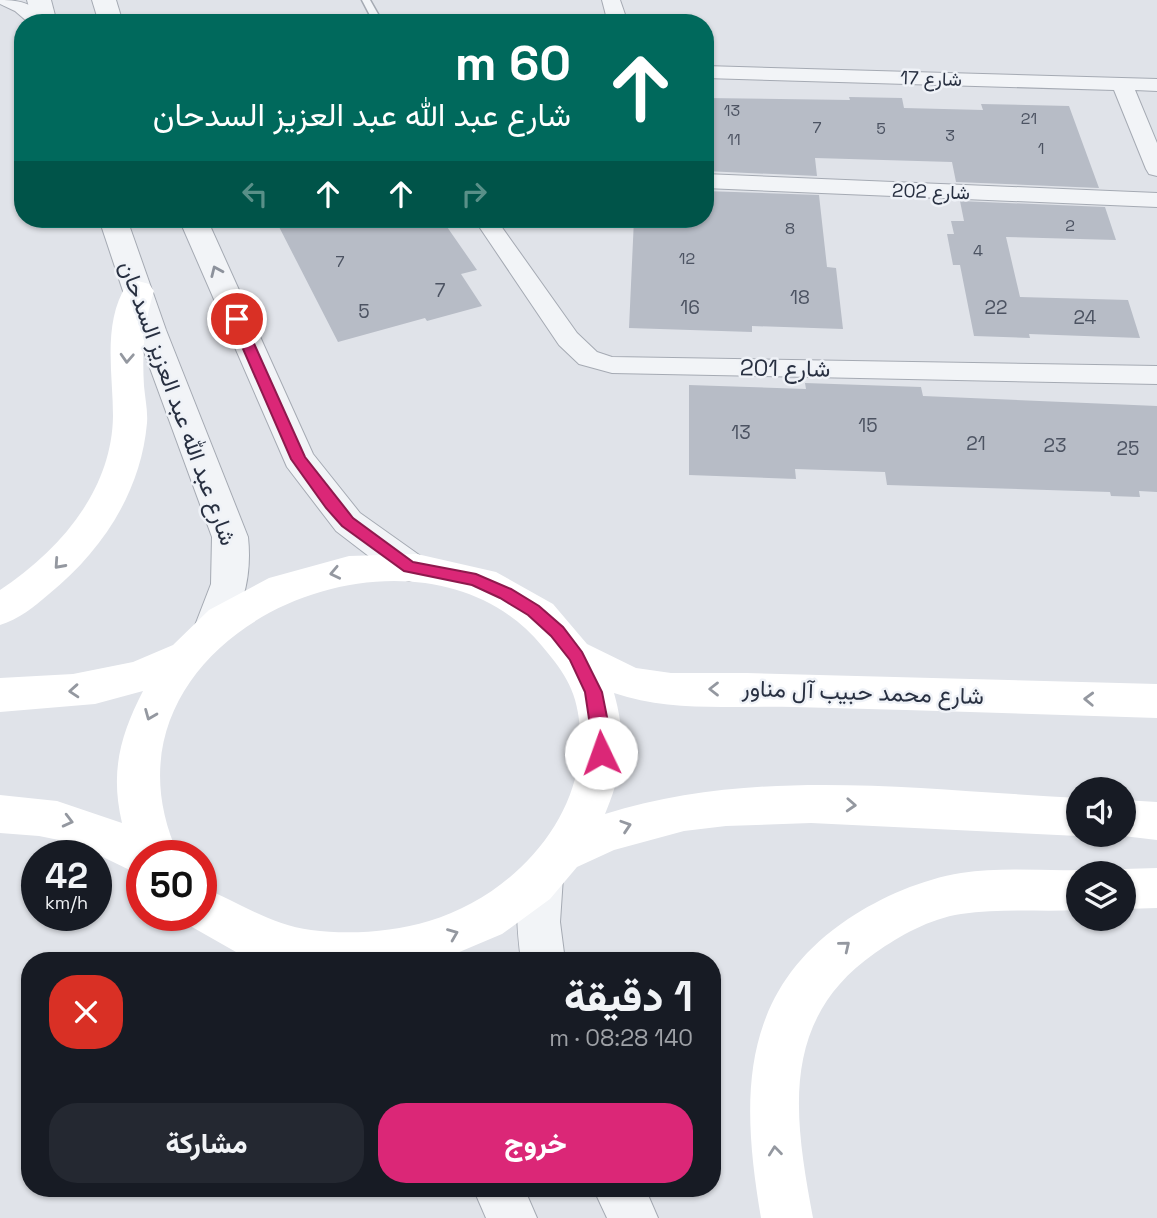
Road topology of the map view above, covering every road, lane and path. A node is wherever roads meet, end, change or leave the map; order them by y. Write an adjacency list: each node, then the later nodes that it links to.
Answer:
1 (6, 0): 2 (street)
2 (32, 14)
3 (714, 72): 4 (street, شارع 17)
4 (1122, 83): 5 (street, شارع 17); 6 (street)
5 (1157, 85)
6 (1157, 169)
7 (714, 181): 8 (street, شارع 202)
8 (1157, 200)
9 (116, 228): 12 (street, شارع عبد الله عبد العزيز السدحان)
10 (197, 228): 14 (street, one-way to 10)
11 (491, 228): 13 (street, شارع 201)
12 (138, 291): 15 (main road, one-way to 15); 16 (street, شارع عبد الله عبد العزيز السدحان)
13 (1157, 375)
14 (409, 567): 16 (main road, one-way to 16); 17 (main road)
15 (0, 610)
16 (199, 643): 18 (main road, one-way to 18); 24 (main road, one-way to 24)
17 (576, 656): 19 (main road, شارع محمد حبيب آل مناور, one-way to 17); 26 (main road)
18 (0, 695)
19 (1157, 701)
20 (0, 814): 25 (main road, one-way to 25)
21 (1066, 816): 26 (main road, one-way to 21)
22 (1136, 820): 23 (main road)
23 (1157, 821)
24 (148, 840)
25 (126, 846)
26 (553, 864): 32 (main road, one-way to 26); 33 (street)
27 (1157, 888): 28 (main road)
28 (1136, 889)
29 (1066, 890): 38 (main road, one-way to 29)
30 (217, 919): 31 (main road)
31 (289, 952)
32 (387, 952)
33 (542, 952)
34 (502, 1197): 36 (street)
35 (622, 1197): 37 (street)
36 (512, 1218)
37 (633, 1218)
38 (787, 1218)

